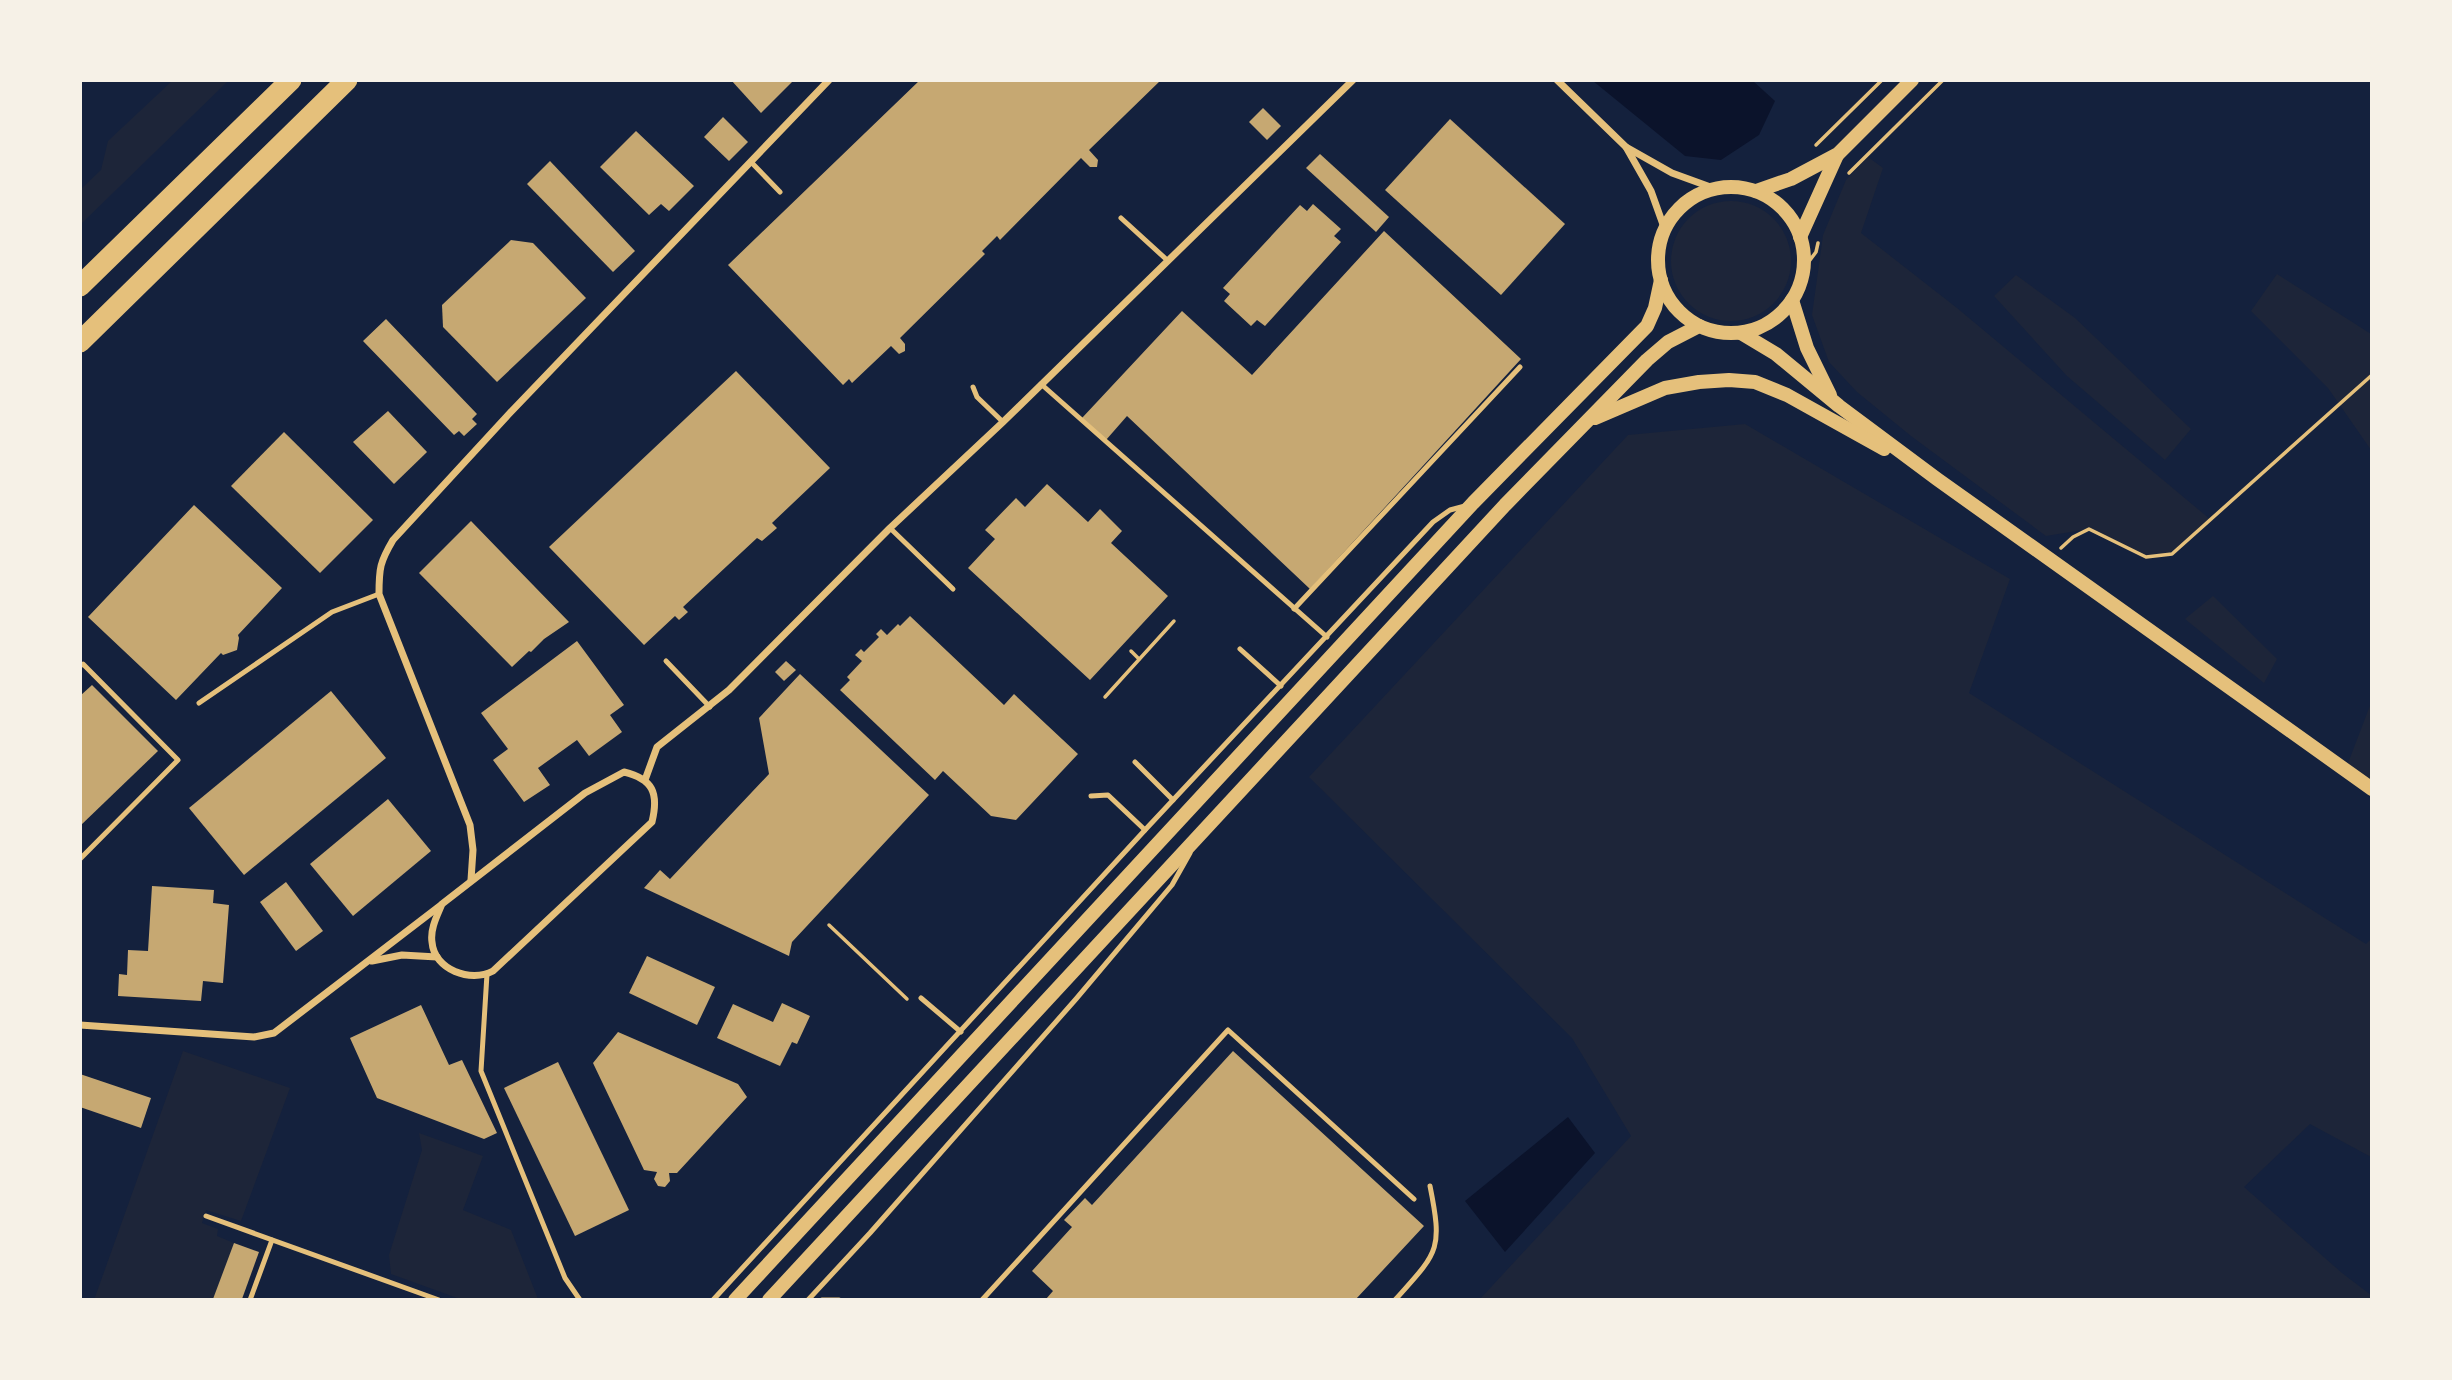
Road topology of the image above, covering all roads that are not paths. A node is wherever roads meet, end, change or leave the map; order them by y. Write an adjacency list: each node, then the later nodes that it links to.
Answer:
1 (291, 80): 18 (highway)
2 (347, 80): 22 (highway)
3 (829, 80): 9 (street)
4 (1353, 80): 16 (street)
5 (1557, 80): 7 (street)
6 (1912, 80): 8 (main road)
7 (1626, 147): 10 (street); 14 (street)
8 (1838, 153): 11 (main road); 15 (main road)
9 (751, 162): 12 (lane); 33 (street)
10 (1716, 189): 11 (main road); 14 (main road)
11 (1756, 191): 15 (main road)
12 (780, 192)
13 (1121, 218): 16 (lane)
14 (1665, 230): 17 (main road)
15 (1800, 237): 19 (main road)
16 (1167, 260): 24 (street)
17 (1661, 280): 20 (main road); 30 (main road)
18 (80, 286)
19 (1792, 300): 21 (main road); 26 (main road)
20 (1699, 326): 21 (main road); 27 (main road)
21 (1741, 332): 26 (main road)
22 (80, 342)
23 (1520, 367): 34 (lane)
24 (1041, 384): 28 (street); 34 (lane)
25 (973, 387): 28 (lane)
26 (1832, 399): 29 (main road)
27 (1587, 421): 29 (main road); 48 (main road)
28 (1003, 422): 31 (street)
29 (1937, 479): 44 (main road)
30 (1473, 503): 35 (lane); 66 (main road)
31 (890, 528): 32 (lane); 41 (street)
32 (953, 589)
33 (379, 594): 40 (lane); 50 (street)
34 (1294, 609): 35 (lane)
35 (1327, 636): 39 (lane)
36 (1240, 649): 39 (lane)
37 (666, 662): 41 (lane)
38 (80, 666): 49 (lane)
39 (1281, 686): 46 (lane)
40 (199, 703)
41 (710, 707): 43 (street)
42 (1135, 762): 46 (lane)
43 (645, 780): 50 (street); 54 (street)
44 (2371, 789)
45 (1091, 796): 47 (lane)
46 (1173, 800): 47 (lane)
47 (1145, 830): 57 (lane)
48 (1202, 832): 67 (main road); 68 (lane)
49 (80, 859)
50 (471, 880): 51 (street)
51 (442, 904): 52 (street); 53 (street)
52 (437, 957): 53 (street); 54 (street)
53 (368, 961): 56 (street)
54 (487, 974): 64 (lane)
55 (921, 998): 57 (lane)
56 (80, 1025)
57 (961, 1032): 65 (lane)
58 (1430, 1186): 72 (lane)
59 (1414, 1199): 71 (lane)
60 (206, 1216): 61 (lane)
61 (272, 1240): 62 (lane); 63 (lane)
62 (250, 1300)
63 (439, 1300)
64 (580, 1300)
65 (713, 1300)
66 (735, 1300)
67 (769, 1300)
68 (808, 1300)
69 (822, 1300): 70 (lane)
70 (839, 1300)
71 (982, 1300)
72 (1395, 1300)

